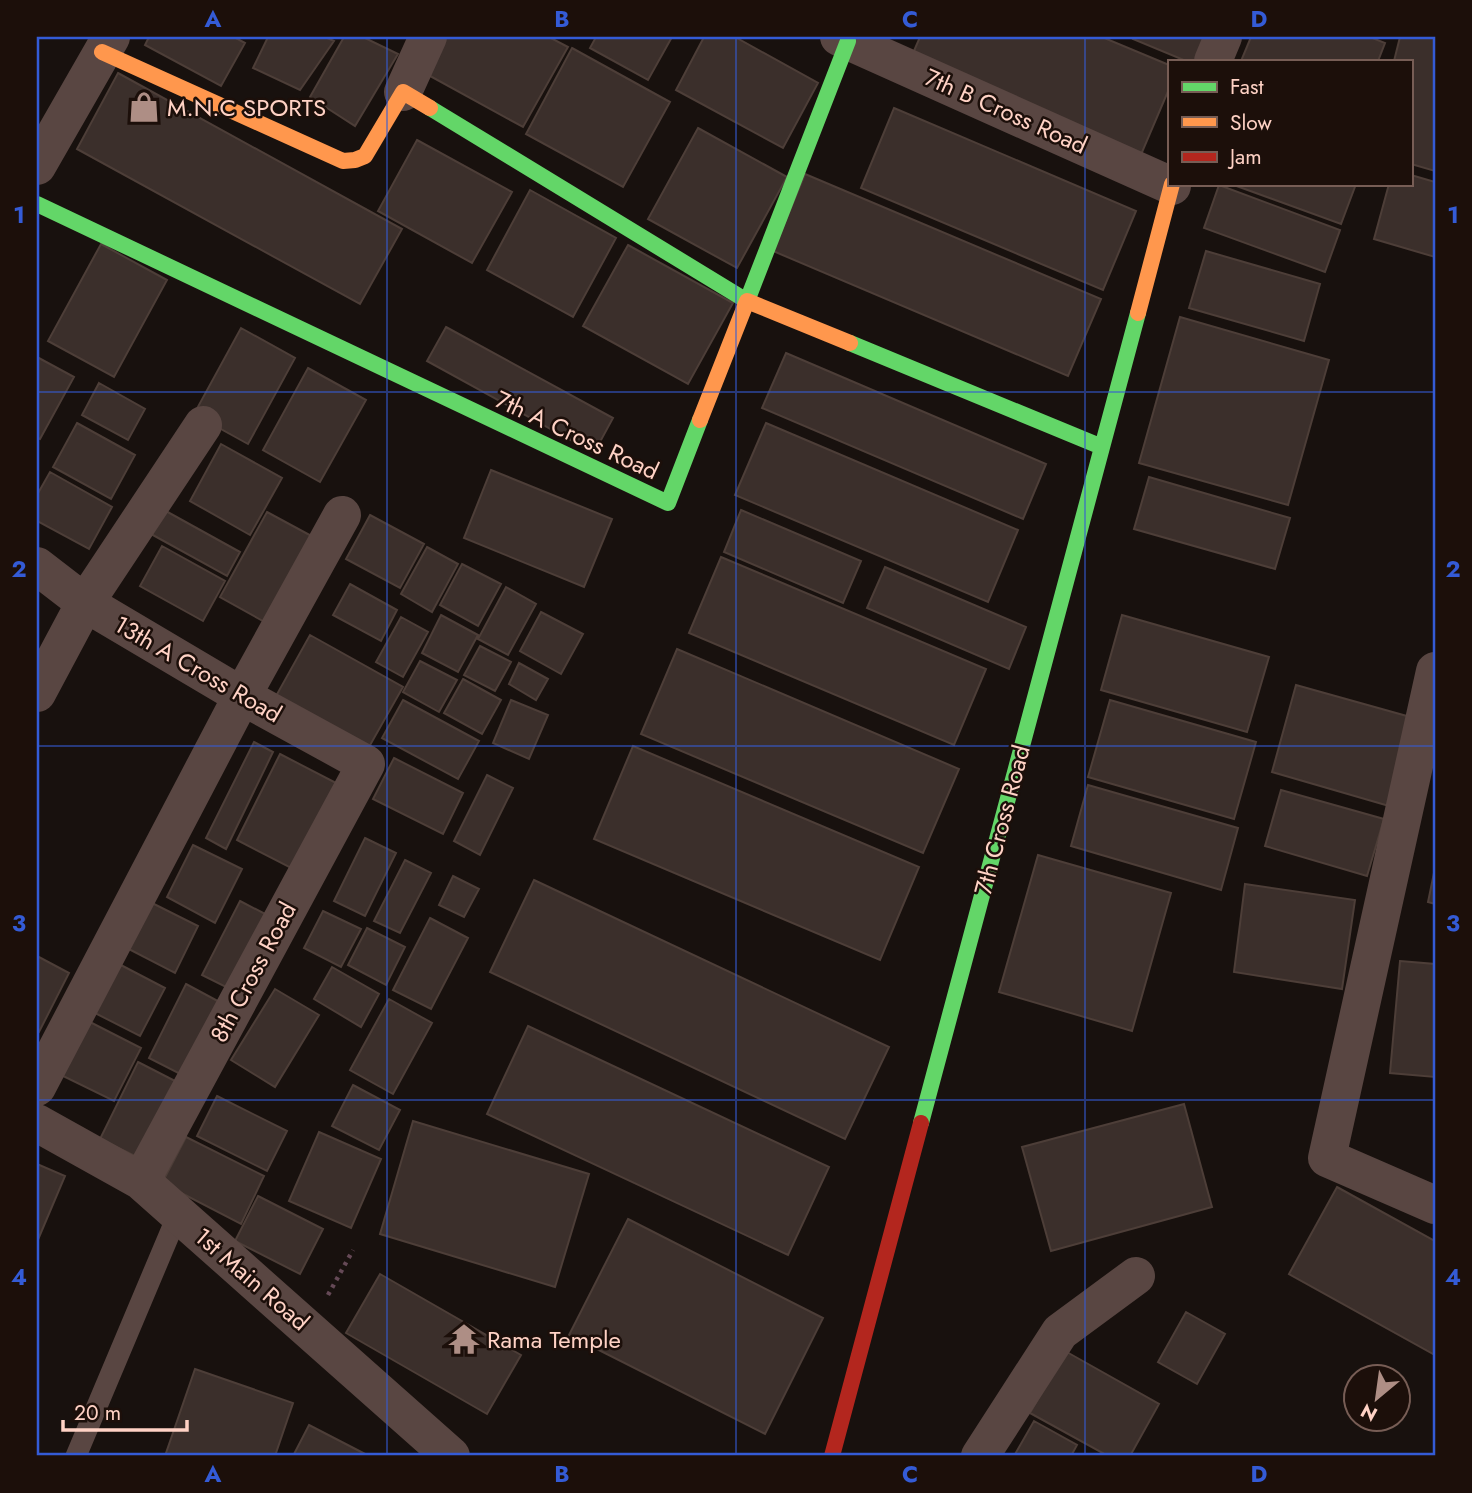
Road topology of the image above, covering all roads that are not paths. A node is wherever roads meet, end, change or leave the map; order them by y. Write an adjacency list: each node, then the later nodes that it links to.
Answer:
1 (428, 37): 6 (street)
2 (1223, 37): 5 (street)
3 (844, 39): 8 (street, 7th B Cross Road); 11 (street)
4 (106, 44): 6 (street); 7 (street)
5 (1213, 60)
6 (403, 92): 11 (street)
7 (37, 166)
8 (1168, 183)
9 (1172, 186): 13 (street, 7th Cross Road)
10 (37, 204): 11 (street, 7th A Cross Road)
11 (747, 301): 13 (street)
12 (203, 425): 16 (street)
13 (1102, 447): 29 (street, 7th Cross Road)
14 (342, 515): 19 (street)
15 (37, 566): 16 (street, 13th A Cross Road)
16 (85, 603): 18 (street); 19 (street, 13th A Cross Road)
17 (1435, 671): 24 (street)
18 (37, 693)
19 (242, 696): 20 (street, 13th A Cross Road); 21 (street)
20 (366, 764): 23 (street, 8th Cross Road)
21 (37, 1087)
22 (37, 1123): 23 (street, 1st Main Road)
23 (141, 1181): 25 (street, 1st Main Road)
24 (1435, 1205)
25 (178, 1214): 27 (lane); 28 (street, 1st Main Road)
26 (1136, 1276): 30 (street)
27 (76, 1456)
28 (451, 1456)
29 (832, 1456)
30 (981, 1456)

